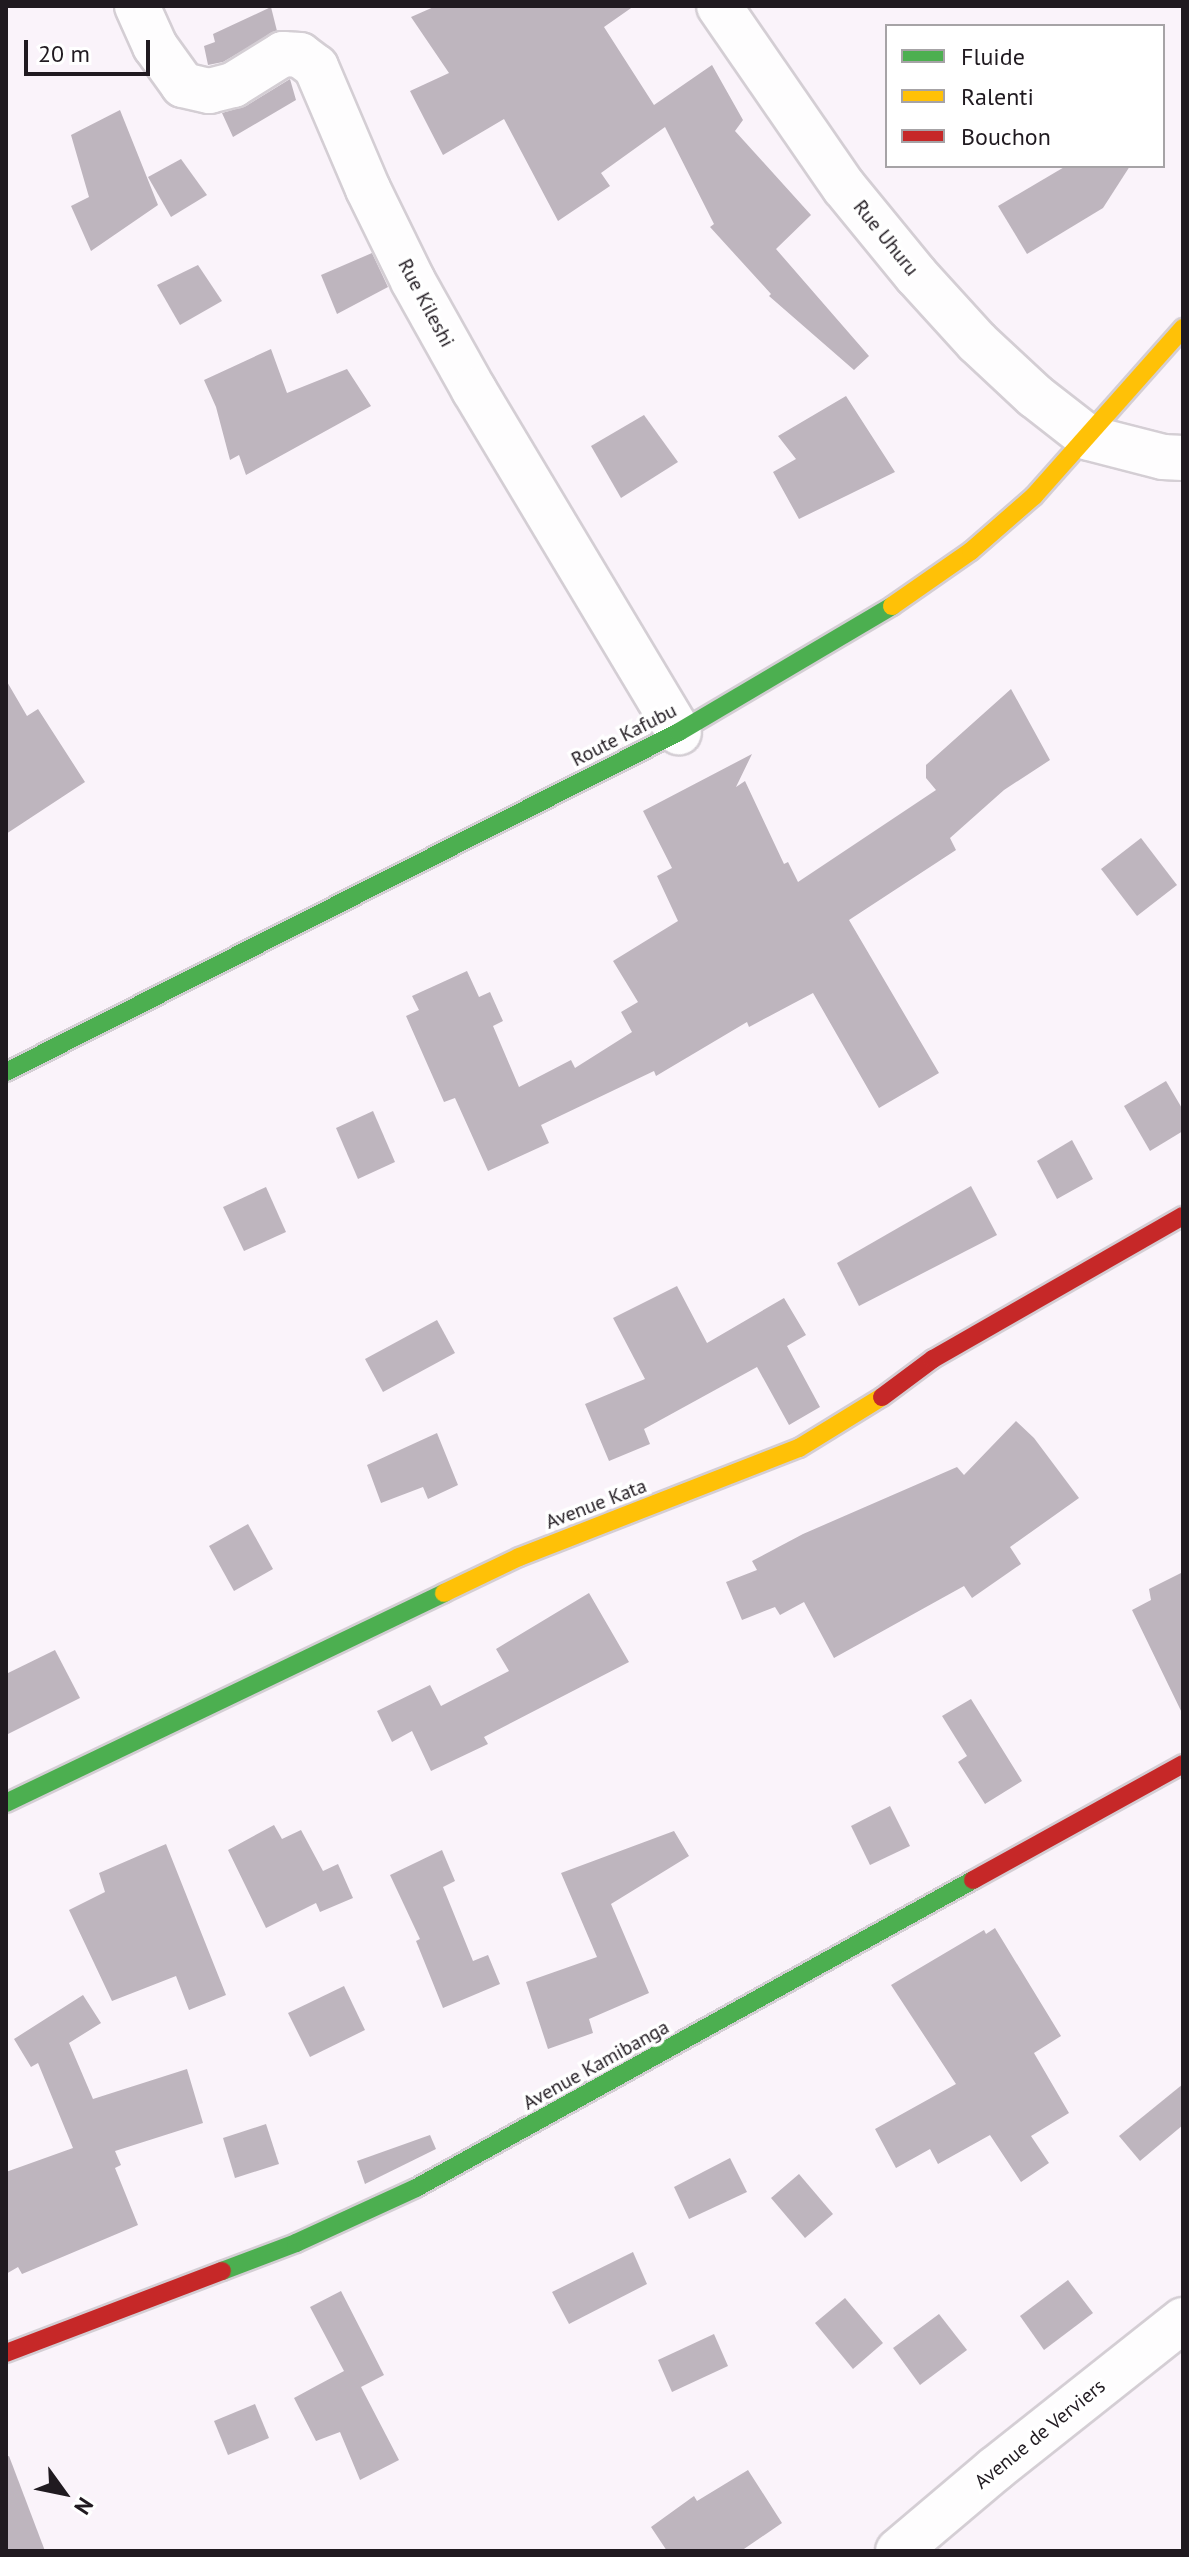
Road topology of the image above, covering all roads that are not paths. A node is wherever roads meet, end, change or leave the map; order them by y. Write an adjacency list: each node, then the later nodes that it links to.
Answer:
1 (137, 6): 6 (street, Rue Kileshi)
2 (719, 6): 4 (street, Rue Uhuru)
3 (1183, 328): 4 (street, Route Kafubu)
4 (1089, 438): 5 (street); 6 (street, Route Kafubu)
5 (1183, 458)
6 (679, 732): 7 (street, Route Kafubu)
7 (6, 1072)
8 (1183, 1216): 10 (street, Avenue Kata)
9 (1183, 1764): 12 (street, Avenue Kamibanga)
10 (6, 1803)
11 (1176, 2340): 13 (street, Avenue de Verviers)
12 (6, 2353)
13 (898, 2551)

